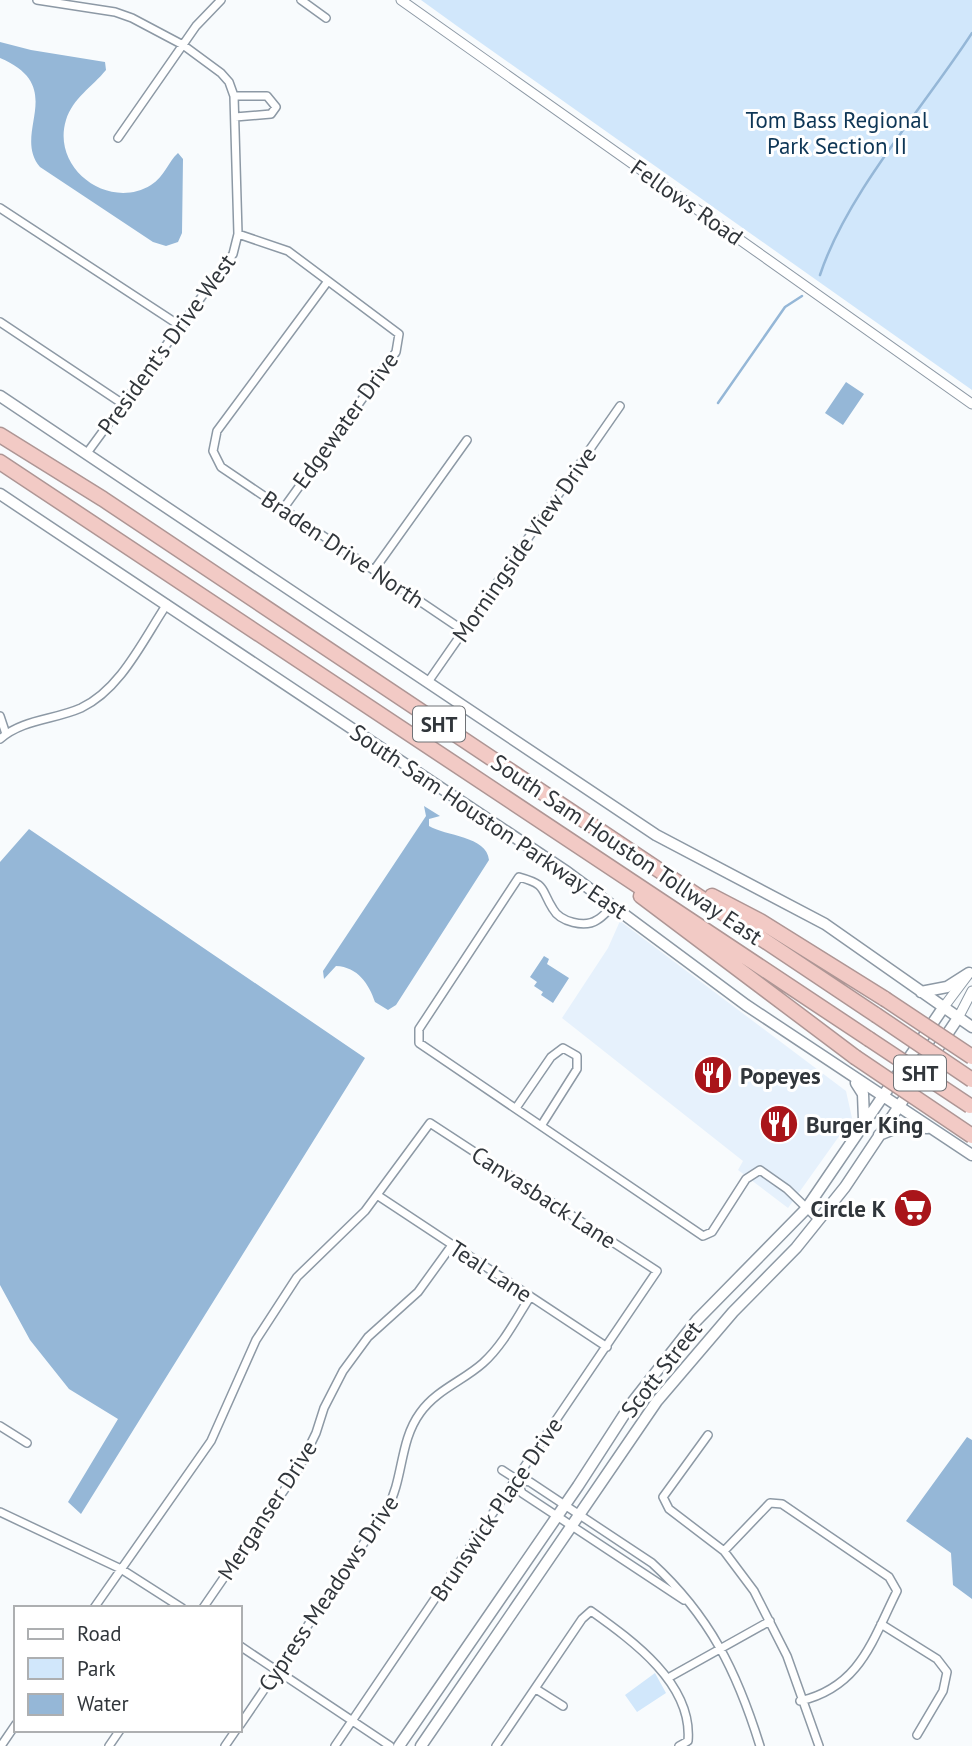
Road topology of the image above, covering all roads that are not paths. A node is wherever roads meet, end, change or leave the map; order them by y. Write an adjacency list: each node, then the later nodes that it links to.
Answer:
1 (37, 0): 6 (street)
2 (221, 0): 6 (street)
3 (301, 0): 5 (street)
4 (401, 0): 17 (street, Fellows Road)
5 (326, 18)
6 (183, 45): 7 (street); 9 (street)
7 (234, 96): 8 (street, President's Drive West); 8 (street)
8 (235, 117): 11 (street, President's Drive West)
9 (118, 138)
10 (0, 208): 14 (street)
11 (238, 234): 12 (street); 14 (street, President's Drive West)
12 (328, 281): 24 (street, Braden Drive North); 24 (street, Edgewater Drive)
13 (0, 322): 16 (street)
14 (182, 327): 16 (street, President's Drive West)
15 (0, 396): 21 (main road)
16 (122, 404): 21 (street, President's Drive West)
17 (972, 404)
18 (620, 406): 27 (street, Morningside View Drive)
19 (0, 435): 32 (highway, South Sam Houston Tollway East / SHT)
20 (467, 440): 25 (street)
21 (87, 453): 28 (main road)
22 (0, 462): 31 (highway, South Sam Houston Tollway East / SHT)
23 (0, 494): 26 (main road, South Sam Houston Parkway East)
24 (283, 509): 25 (street, Braden Drive North)
25 (374, 570): 27 (street, Braden Drive North)
26 (167, 604): 30 (street); 33 (main road, South Sam Houston Parkway East)
27 (464, 631): 28 (street, Morningside View Drive)
28 (428, 682): 36 (main road)
29 (0, 716): 30 (street)
30 (3, 737)
31 (563, 834): 45 (highway, South Sam Houston Tollway East / SHT, bridge); 51 (highway, bridge)
32 (648, 863): 40 (highway, bridge); 42 (highway, South Sam Houston Tollway East / SHT, bridge)
33 (614, 905): 41 (main road, South Sam Houston Parkway East); 46 (street)
34 (970, 972): 36 (main road); 37 (street)
35 (972, 991): 38 (street)
36 (919, 992): 37 (main road)
37 (943, 1008): 38 (main road); 43 (main road, Scott Street)
38 (958, 1018): 39 (main road); 44 (main road, Scott Street)
39 (972, 1027)
40 (972, 1056)
41 (853, 1077): 43 (main road, South Sam Houston Parkway East); 47 (main road)
42 (972, 1080)
43 (881, 1096): 44 (main road, South Sam Houston Parkway East); 47 (main road, Scott Street)
44 (897, 1107): 49 (main road, South Sam Houston Parkway East); 50 (main road, Scott Street)
45 (971, 1107)
46 (516, 1108): 48 (street); 48 (street)
47 (864, 1125): 54 (main road, Scott Street)
48 (541, 1126): 54 (street)
49 (931, 1129): 50 (main road); 52 (main road, South Sam Houston Parkway East)
50 (879, 1135): 55 (main road, Scott Street)
51 (972, 1136)
52 (972, 1155)
53 (377, 1195): 56 (street, Teal Lane); 57 (street, Canvasback Lane); 73 (street)
54 (806, 1209): 55 (street); 59 (main road, Scott Street)
55 (819, 1220): 60 (main road, Scott Street)
56 (452, 1245): 58 (street, Teal Lane); 77 (street, Merganser Drive)
57 (657, 1271): 61 (street, Brunswick Place Drive)
58 (530, 1297): 61 (street, Teal Lane); 82 (street, Cypress Meadows Drive)
59 (719, 1299): 60 (main road); 67 (main road, Scott Street)
60 (733, 1312): 69 (main road, Scott Street)
61 (607, 1347): 66 (street, Brunswick Place Drive)
62 (0, 1426): 64 (street)
63 (708, 1435): 72 (street)
64 (26, 1443)
65 (502, 1470): 66 (street)
66 (516, 1479): 67 (street); 70 (street); 87 (street, Brunswick Place Drive)
67 (565, 1506): 69 (street); 70 (main road, Scott Street)
68 (0, 1512): 73 (street)
69 (580, 1515): 71 (main road, Scott Street); 74 (street)
70 (558, 1516): 71 (street); 94 (main road, Scott Street)
71 (573, 1527): 74 (street); 95 (main road, Scott Street)
72 (724, 1551): 78 (street); 79 (street)
73 (121, 1569): 75 (street); 76 (street)
74 (691, 1604): 80 (street)
75 (95, 1606)
76 (178, 1606)
77 (204, 1606)
78 (770, 1621): 80 (street); 85 (street)
79 (881, 1624): 85 (street); 90 (street)
80 (722, 1646): 83 (street); 98 (street)
81 (242, 1647): 82 (street)
82 (277, 1671): 87 (street); 88 (street, Cypress Meadows Drive)
83 (668, 1678): 84 (street); 97 (street)
84 (536, 1689): 86 (street); 96 (street)
85 (800, 1701): 99 (street)
86 (562, 1706)
87 (352, 1720): 92 (street, Brunswick Place Drive); 93 (street)
88 (242, 1722)
89 (14, 1727): 91 (street)
90 (916, 1735)
91 (1, 1746)
92 (335, 1746)
93 (390, 1746)
94 (398, 1746)
95 (421, 1746)
96 (496, 1746)
97 (679, 1746)
98 (760, 1746)
99 (819, 1746)

